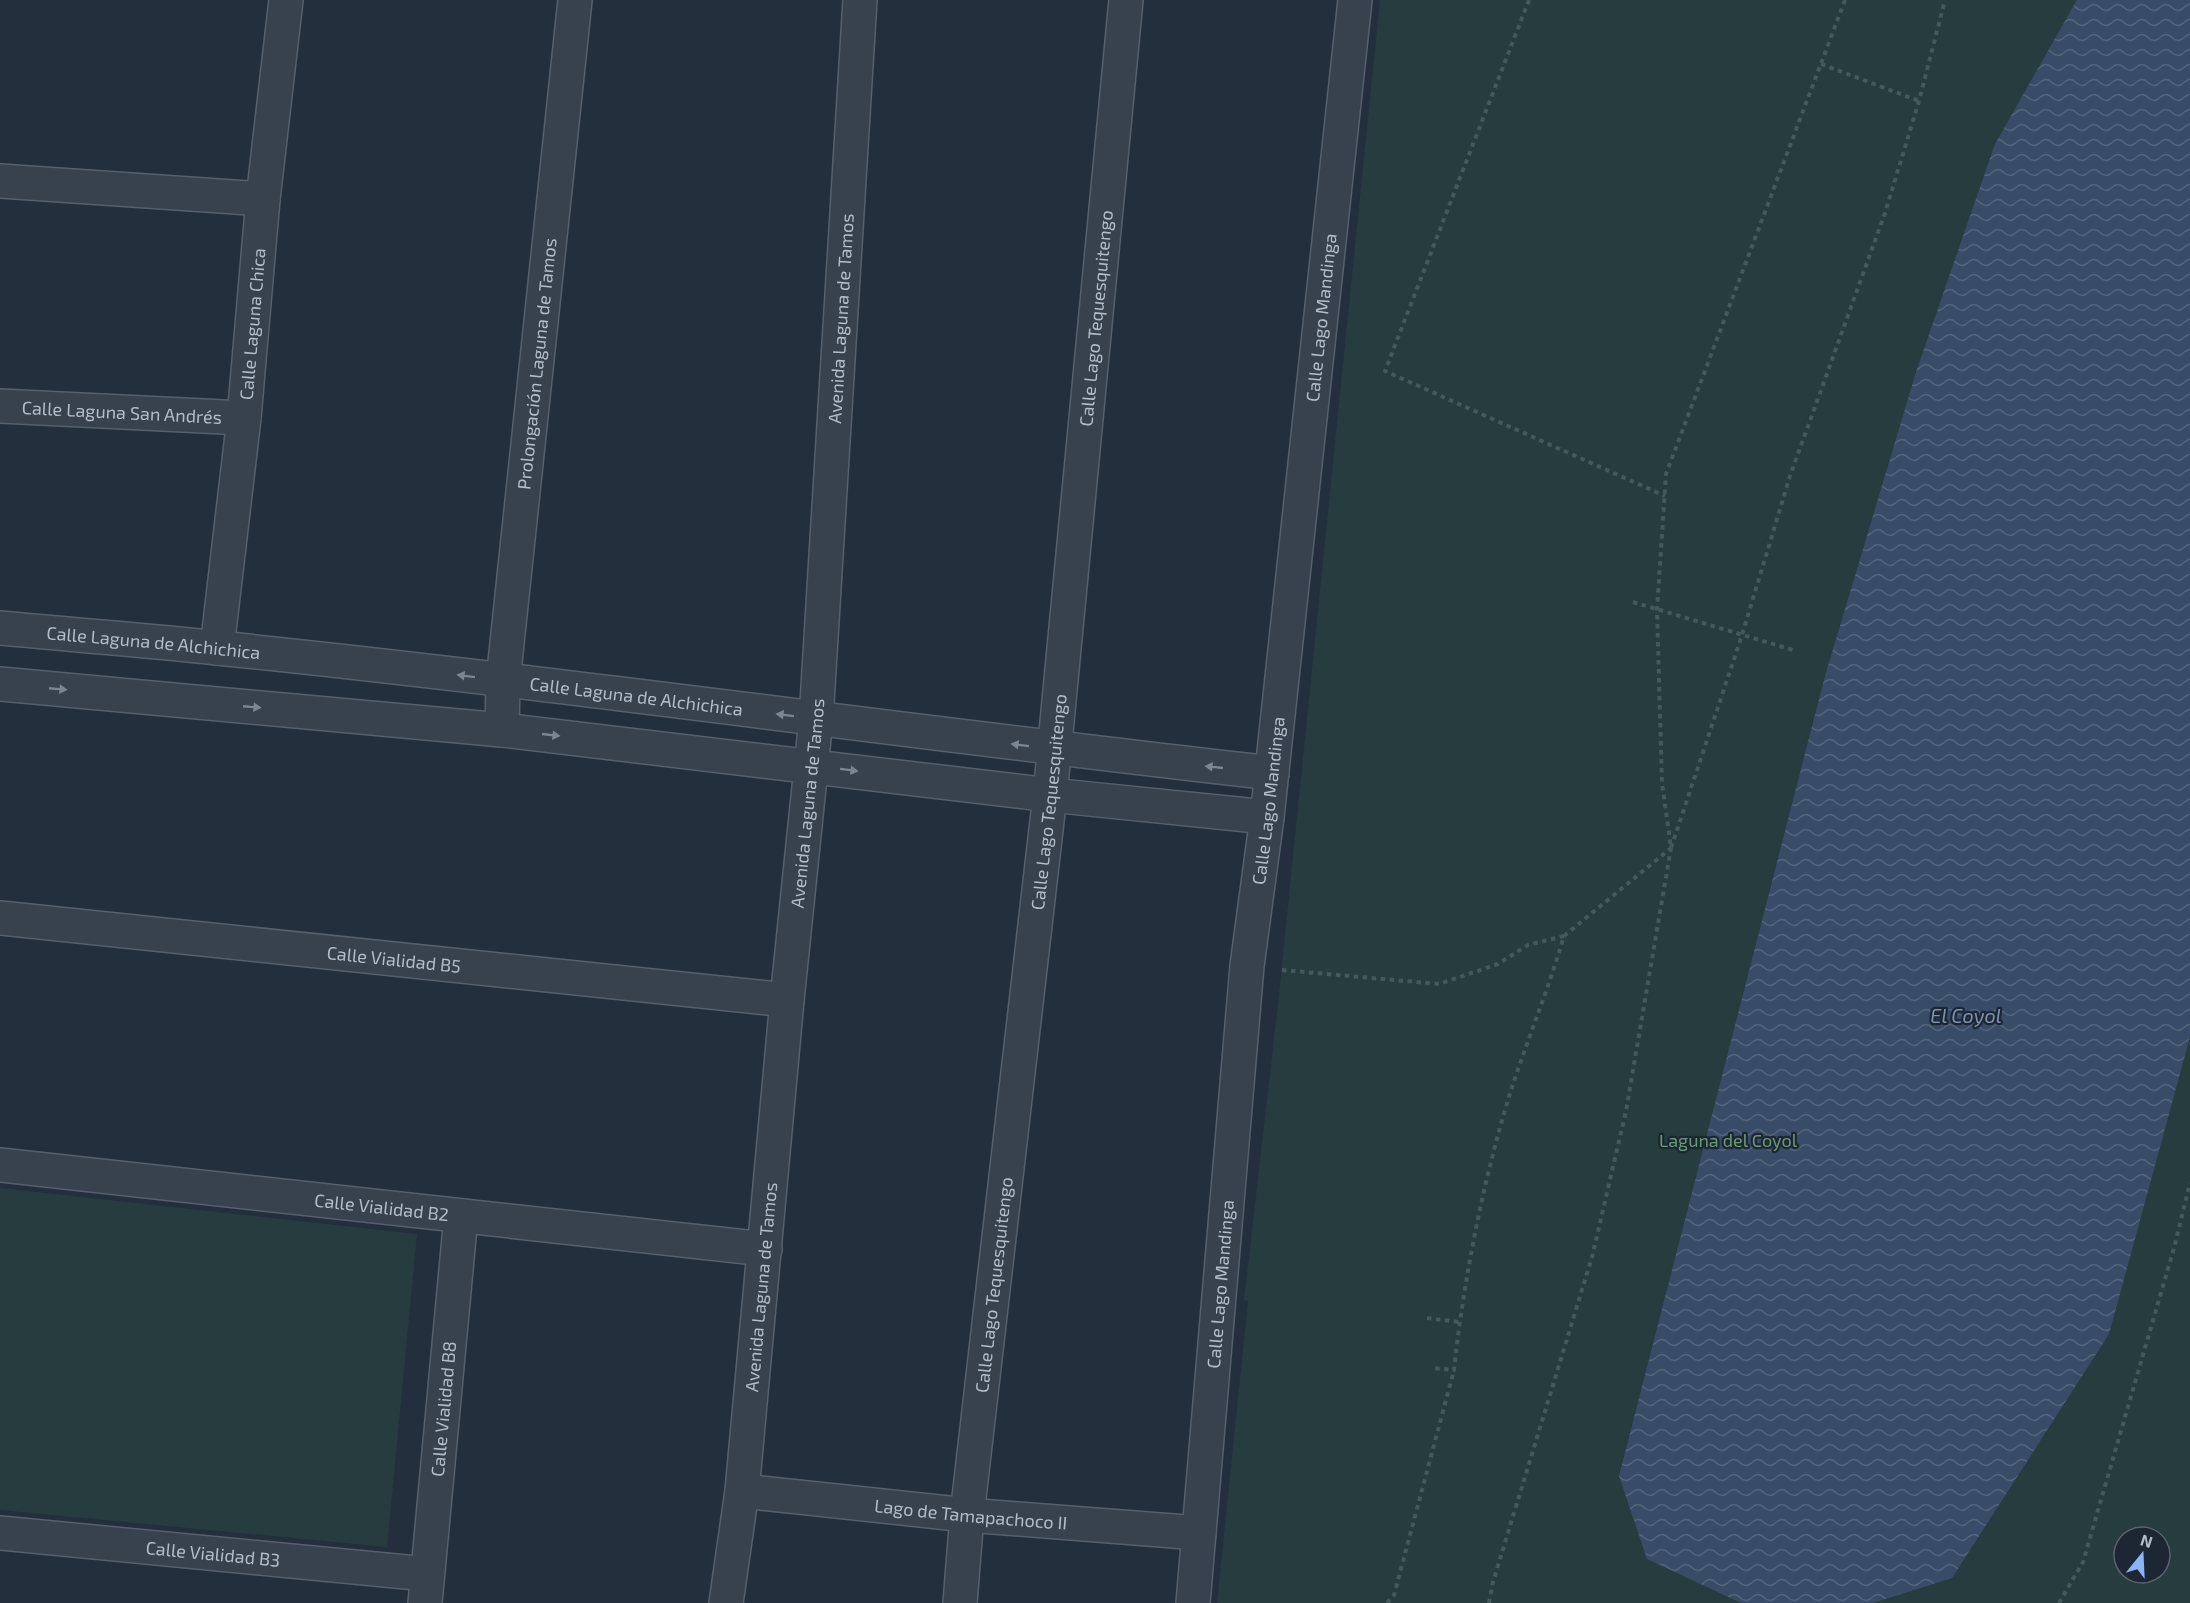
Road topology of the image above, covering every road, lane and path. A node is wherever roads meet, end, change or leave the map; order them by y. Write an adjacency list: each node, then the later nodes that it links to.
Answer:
1 (286, 0): 12 (street, Calle Laguna Chica)
2 (575, 0): 22 (street, Prolongación Laguna de Tamos)
3 (860, 0): 24 (street, Avenida Laguna de Tamos)
4 (1126, 0): 26 (street, Calle Lago Tequesquitengo)
5 (1355, 0): 28 (street, Calle Lago Mandinga)
6 (1529, 0): 15 (path)
7 (1845, 0): 9 (path)
8 (1945, 0): 10 (path)
9 (1821, 64): 10 (path); 15 (path)
10 (1919, 101): 19 (path)
11 (0, 181): 12 (street)
12 (263, 199): 14 (street, Calle Laguna Chica)
13 (0, 406): 14 (street, Calle Laguna San Andrés)
14 (244, 418): 20 (street, Calle Laguna Chica)
15 (1665, 496): 17 (path)
16 (1634, 602): 17 (path)
17 (1657, 610): 19 (path); 31 (path)
18 (0, 628): 20 (street, Calle Laguna de Alchichica)
19 (1742, 635): 21 (path); 31 (path)
20 (218, 648): 22 (street, Calle Laguna de Alchichica, one-way to 20)
21 (1793, 650)
22 (503, 681): 24 (street, Calle Laguna de Alchichica, one-way to 22); 25 (street, Prolongación Laguna de Tamos)
23 (0, 684): 25 (street, one-way to 25)
24 (816, 718): 26 (street, Calle Laguna de Alchichica, one-way to 24); 27 (street, Avenida Laguna de Tamos)
25 (502, 730): 27 (street, one-way to 27)
26 (1054, 749): 28 (street, Calle Laguna de Alchichica, one-way to 26); 29 (street, Calle Lago Tequesquitengo)
27 (810, 765): 29 (street, one-way to 29); 35 (street, Avenida Laguna de Tamos)
28 (1272, 773): 30 (street, Calle Lago Mandinga)
29 (1050, 795): 30 (street); 45 (street, Calle Lago Tequesquitengo)
30 (1267, 817): 34 (street, Calle Lago Mandinga)
31 (1671, 848): 33 (path); 53 (path)
32 (0, 918): 35 (street, Calle Vialidad B5)
33 (1564, 936): 34 (path); 41 (path)
34 (1247, 966): 47 (street, Calle Lago Mandinga)
35 (787, 1000): 39 (street, Avenida Laguna de Tamos)
36 (0, 1165): 38 (street, Calle Vialidad B2)
37 (2190, 1183): 54 (path)
38 (460, 1216): 39 (street, Calle Vialidad B2); 48 (street, Calle Vialidad B8)
39 (765, 1249): 44 (street, Avenida Laguna de Tamos)
40 (1427, 1318): 41 (path)
41 (1459, 1322): 43 (path)
42 (1432, 1368): 43 (path)
43 (1454, 1370): 52 (path)
44 (742, 1491): 45 (street, Lago de Tamapachoco II); 49 (street, Avenida Laguna de Tamos)
45 (968, 1515): 47 (street, Lago de Tamapachoco II); 50 (street, Calle Lago Tequesquitengo)
46 (0, 1533): 48 (street, Calle Vialidad B3)
47 (1199, 1533): 51 (street, Calle Lago Mandinga)
48 (426, 1589)
49 (726, 1603)
50 (960, 1603)
51 (1192, 1603)
52 (1387, 1603)
53 (1489, 1603)
54 (2059, 1603)

